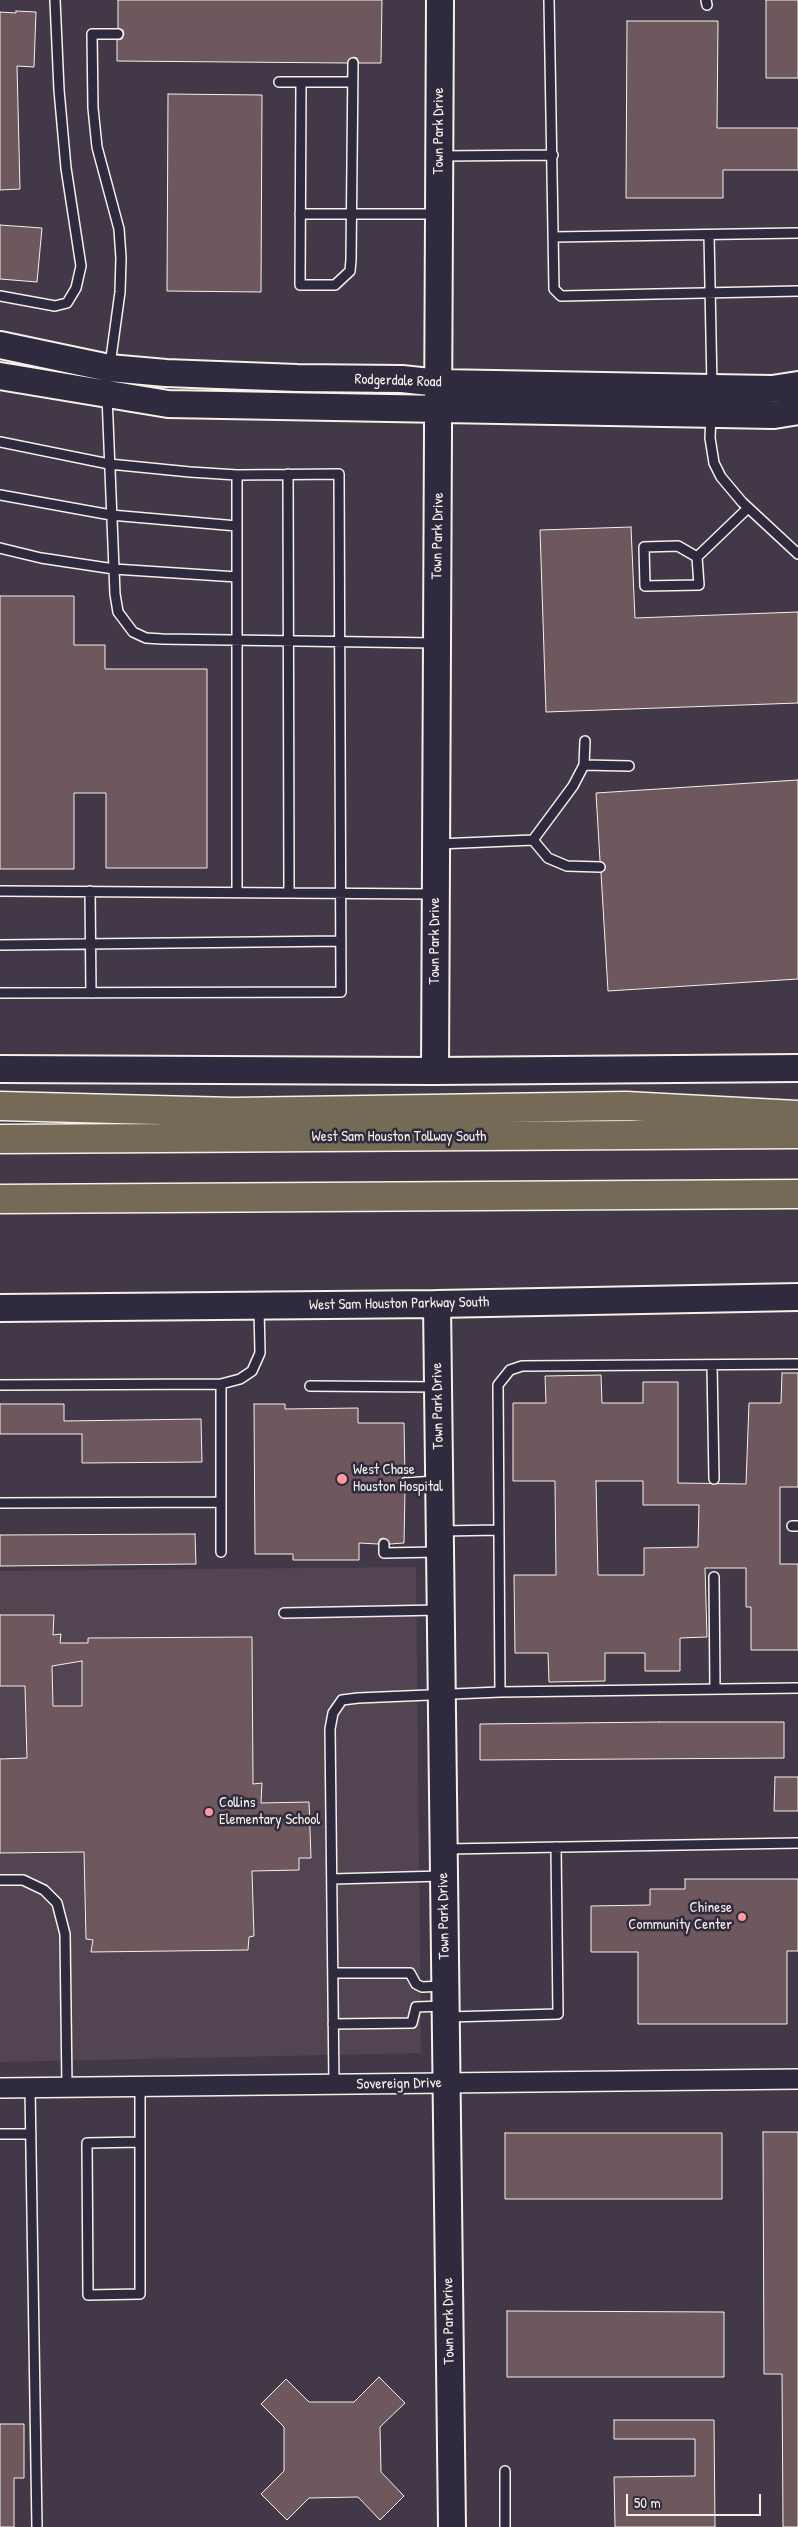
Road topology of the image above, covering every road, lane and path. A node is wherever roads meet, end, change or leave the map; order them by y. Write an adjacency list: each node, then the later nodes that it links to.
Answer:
1 (56, 0): 19 (lane)
2 (440, 0): 10 (street, Town Park Drive)
3 (549, 0): 9 (lane)
4 (118, 34): 21 (lane)
5 (352, 63): 8 (lane)
6 (279, 82): 7 (lane)
7 (301, 82): 8 (lane); 11 (lane)
8 (352, 82): 12 (lane)
9 (553, 155): 10 (lane); 16 (lane)
10 (438, 156): 13 (street, Town Park Drive)
11 (300, 214): 12 (lane); 12 (lane)
12 (351, 214): 13 (lane)
13 (438, 214): 23 (street, Town Park Drive)
14 (798, 232): 15 (lane)
15 (710, 235): 16 (lane); 18 (lane)
16 (554, 237): 18 (lane)
17 (798, 291): 18 (lane)
18 (710, 293): 26 (lane)
19 (0, 296)
20 (0, 345): 21 (street, Rodgerdale Road)
21 (109, 368): 23 (street, Rodgerdale Road); 25 (street)
22 (0, 376): 25 (street, Rodgerdale Road)
23 (439, 383): 26 (street, Rodgerdale Road); 27 (street, Town Park Drive)
24 (798, 385): 26 (street, Rodgerdale Road)
25 (107, 394): 27 (street, Rodgerdale Road); 30 (lane)
26 (712, 401): 27 (street, Rodgerdale Road); 28 (street, Rodgerdale Road); 34 (lane)
27 (439, 409): 45 (street, Town Park Drive)
28 (798, 411)
29 (0, 442): 30 (lane)
30 (109, 464): 31 (lane); 35 (lane)
31 (237, 474): 32 (lane); 36 (lane)
32 (288, 474): 43 (lane); 44 (lane)
33 (0, 495): 35 (lane)
34 (748, 508): 38 (lane); 39 (lane)
35 (111, 515): 36 (lane); 40 (lane)
36 (237, 526): 41 (lane)
37 (0, 548): 40 (lane)
38 (798, 554)
39 (697, 557): 39 (lane)
40 (114, 569): 41 (lane); 42 (lane)
41 (237, 577): 42 (lane)
42 (237, 640): 43 (lane); 54 (lane)
43 (288, 640): 44 (lane); 55 (lane)
44 (340, 643): 45 (lane); 56 (lane)
45 (437, 643): 50 (street, Town Park Drive)
46 (584, 741): 47 (lane)
47 (584, 765): 48 (lane); 49 (lane)
48 (629, 766)
49 (533, 840): 50 (lane); 51 (lane)
50 (436, 844): 57 (street, Town Park Drive)
51 (600, 867)
52 (0, 891): 53 (lane)
53 (90, 891): 54 (lane); 60 (lane)
54 (237, 891): 55 (lane)
55 (289, 891): 56 (lane)
56 (340, 893): 57 (lane); 58 (lane)
57 (435, 894): 65 (street, Town Park Drive)
58 (340, 941): 60 (lane); 62 (lane)
59 (0, 944): 60 (lane)
60 (90, 944): 62 (lane)
61 (0, 993): 62 (lane)
62 (91, 993)
63 (0, 1068): 65 (street)
64 (798, 1068): 65 (street)
65 (435, 1071)
66 (0, 1106): 67 (highway)
67 (798, 1115)
68 (798, 1134): 69 (highway, West Sam Houston Tollway South)
69 (0, 1139)
70 (798, 1194): 71 (highway)
71 (0, 1199)
72 (798, 1297): 73 (street, West Sam Houston Parkway South)
73 (437, 1304): 74 (street, West Sam Houston Parkway South); 81 (street, Town Park Drive)
74 (259, 1305): 75 (street, West Sam Houston Parkway South); 78 (lane)
75 (0, 1308)
76 (798, 1364): 77 (lane)
77 (712, 1365): 82 (lane); 87 (lane)
78 (221, 1384): 79 (lane); 85 (lane)
79 (0, 1385)
80 (310, 1386): 81 (lane)
81 (438, 1388): 83 (street, Town Park Drive)
82 (714, 1479)
83 (439, 1481): 84 (lane); 88 (street, Town Park Drive)
84 (405, 1483)
85 (221, 1502): 86 (lane); 90 (lane)
86 (0, 1503)
87 (499, 1530): 88 (lane); 97 (lane)
88 (440, 1541): 89 (lane); 92 (street, Town Park Drive)
89 (384, 1544)
90 (221, 1552)
91 (714, 1577): 95 (lane)
92 (441, 1610): 93 (lane); 96 (street, Town Park Drive)
93 (284, 1613)
94 (798, 1688): 95 (lane)
95 (715, 1689): 97 (lane)
96 (442, 1692): 97 (lane); 100 (street, Town Park Drive); 102 (lane)
97 (500, 1692)
98 (798, 1843): 99 (lane)
99 (556, 1848): 100 (lane); 105 (lane)
100 (443, 1849): 101 (street, Town Park Drive)
101 (444, 1876): 102 (lane); 105 (street, Town Park Drive)
102 (332, 1879): 104 (lane)
103 (0, 1880): 110 (lane)
104 (333, 1973): 105 (lane); 106 (lane)
105 (445, 2003): 106 (lane); 108 (street, Town Park Drive)
106 (333, 2024): 109 (lane)
107 (798, 2079): 108 (street, Sovereign Drive)
108 (445, 2083): 109 (street, Sovereign Drive); 119 (street, Town Park Drive)
109 (334, 2084): 111 (street, Sovereign Drive)
110 (66, 2087): 111 (street, Sovereign Drive); 113 (street, Sovereign Drive)
111 (140, 2087): 116 (lane)
112 (0, 2088): 113 (street, Sovereign Drive)
113 (30, 2088): 115 (lane)
114 (0, 2134): 115 (lane)
115 (31, 2134): 118 (lane)
116 (140, 2142): 116 (lane)
117 (505, 2471): 120 (lane)
118 (37, 2527)
119 (452, 2527)
120 (505, 2527)

